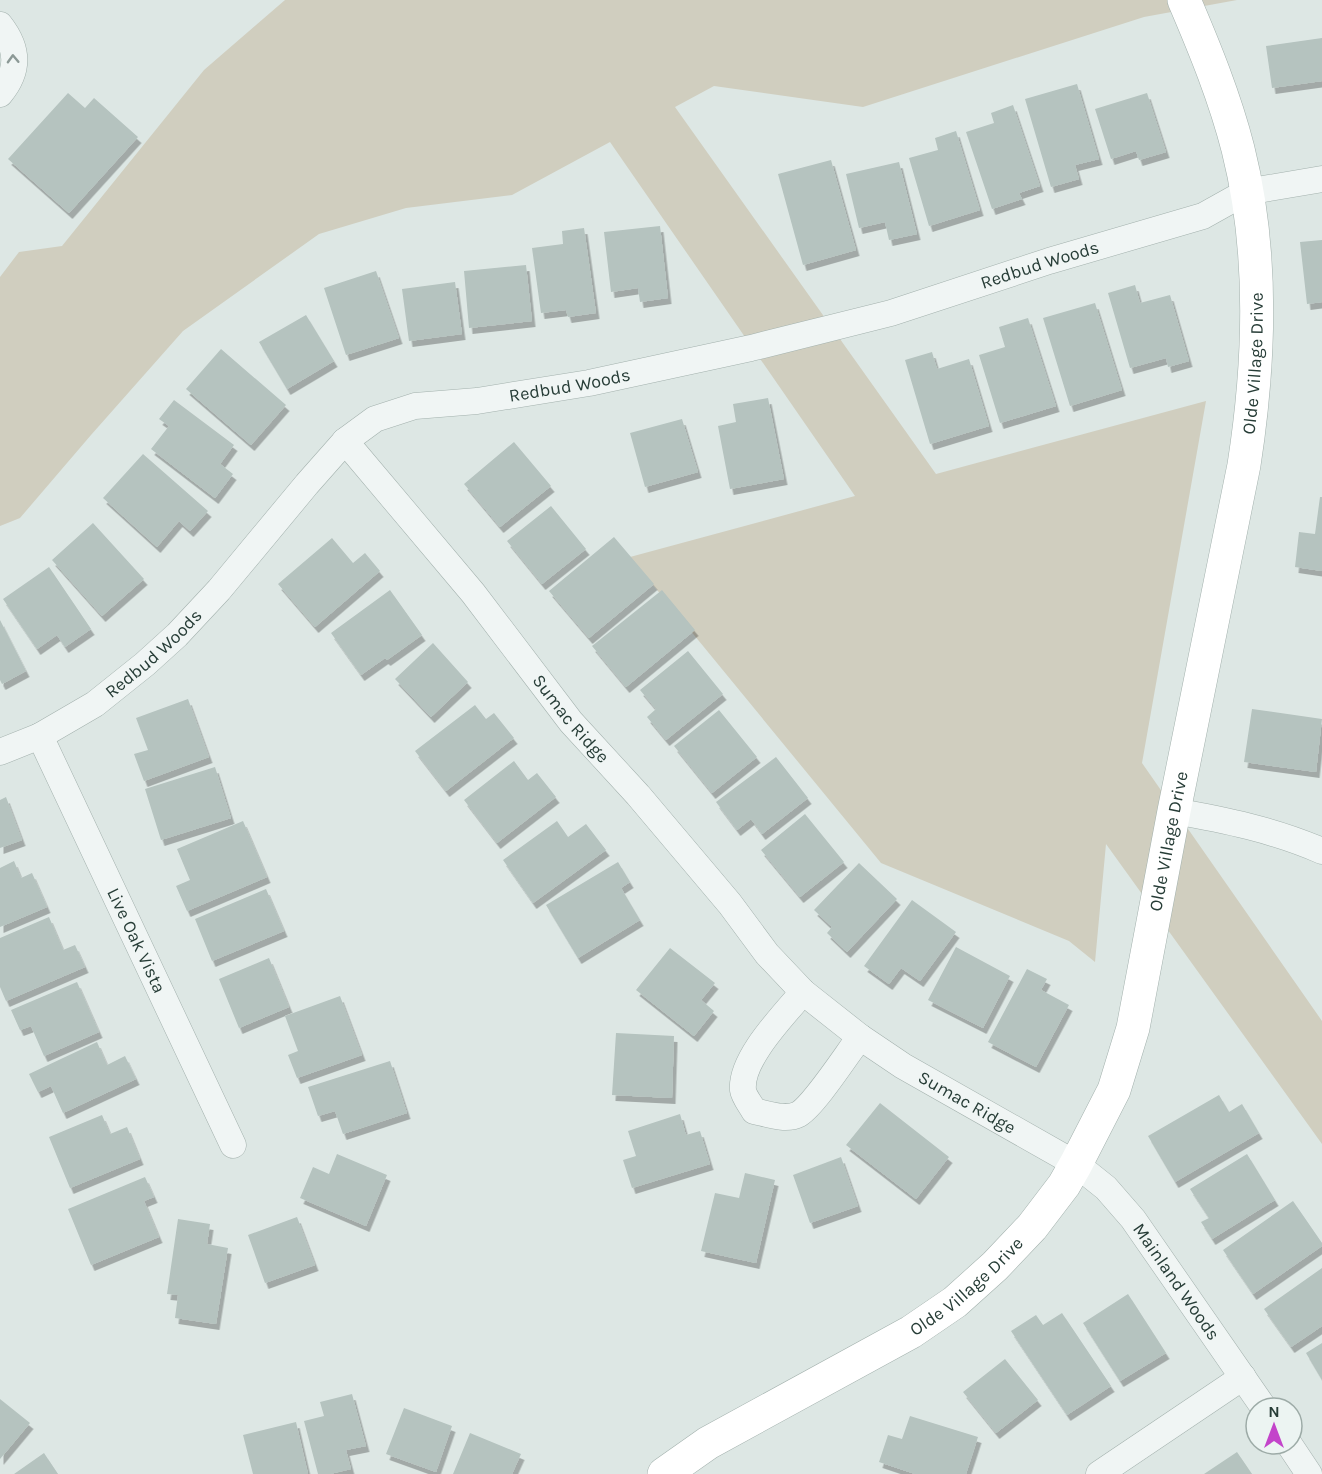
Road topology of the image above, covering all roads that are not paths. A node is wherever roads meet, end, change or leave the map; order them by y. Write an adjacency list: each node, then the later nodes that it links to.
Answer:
1 (1184, 0): 5 (street, Olde Village Drive)
2 (0, 25): 3 (street, one-way to 2)
3 (0, 94)
4 (1322, 179): 5 (street, Redbud Woods)
5 (1246, 192): 6 (street, Redbud Woods); 9 (street, Olde Village Drive)
6 (345, 441): 7 (street, Redbud Woods); 11 (street, Sumac Ridge)
7 (40, 736): 8 (street, Redbud Woods); 13 (street, Live Oak Vista)
8 (0, 752)
9 (1174, 811): 10 (street); 14 (street, Olde Village Drive)
10 (1322, 851)
11 (803, 992): 12 (street, Sumac Ridge); 12 (street)
12 (860, 1037): 14 (street, Sumac Ridge)
13 (233, 1145)
14 (1076, 1164): 15 (street, Mainland Woods); 18 (street, Olde Village Drive)
15 (1243, 1377): 16 (street, Mainland Woods); 19 (street)
16 (1256, 1396)
17 (1297, 1456): 20 (street)
18 (664, 1474)
19 (1099, 1474)
20 (1310, 1474)

